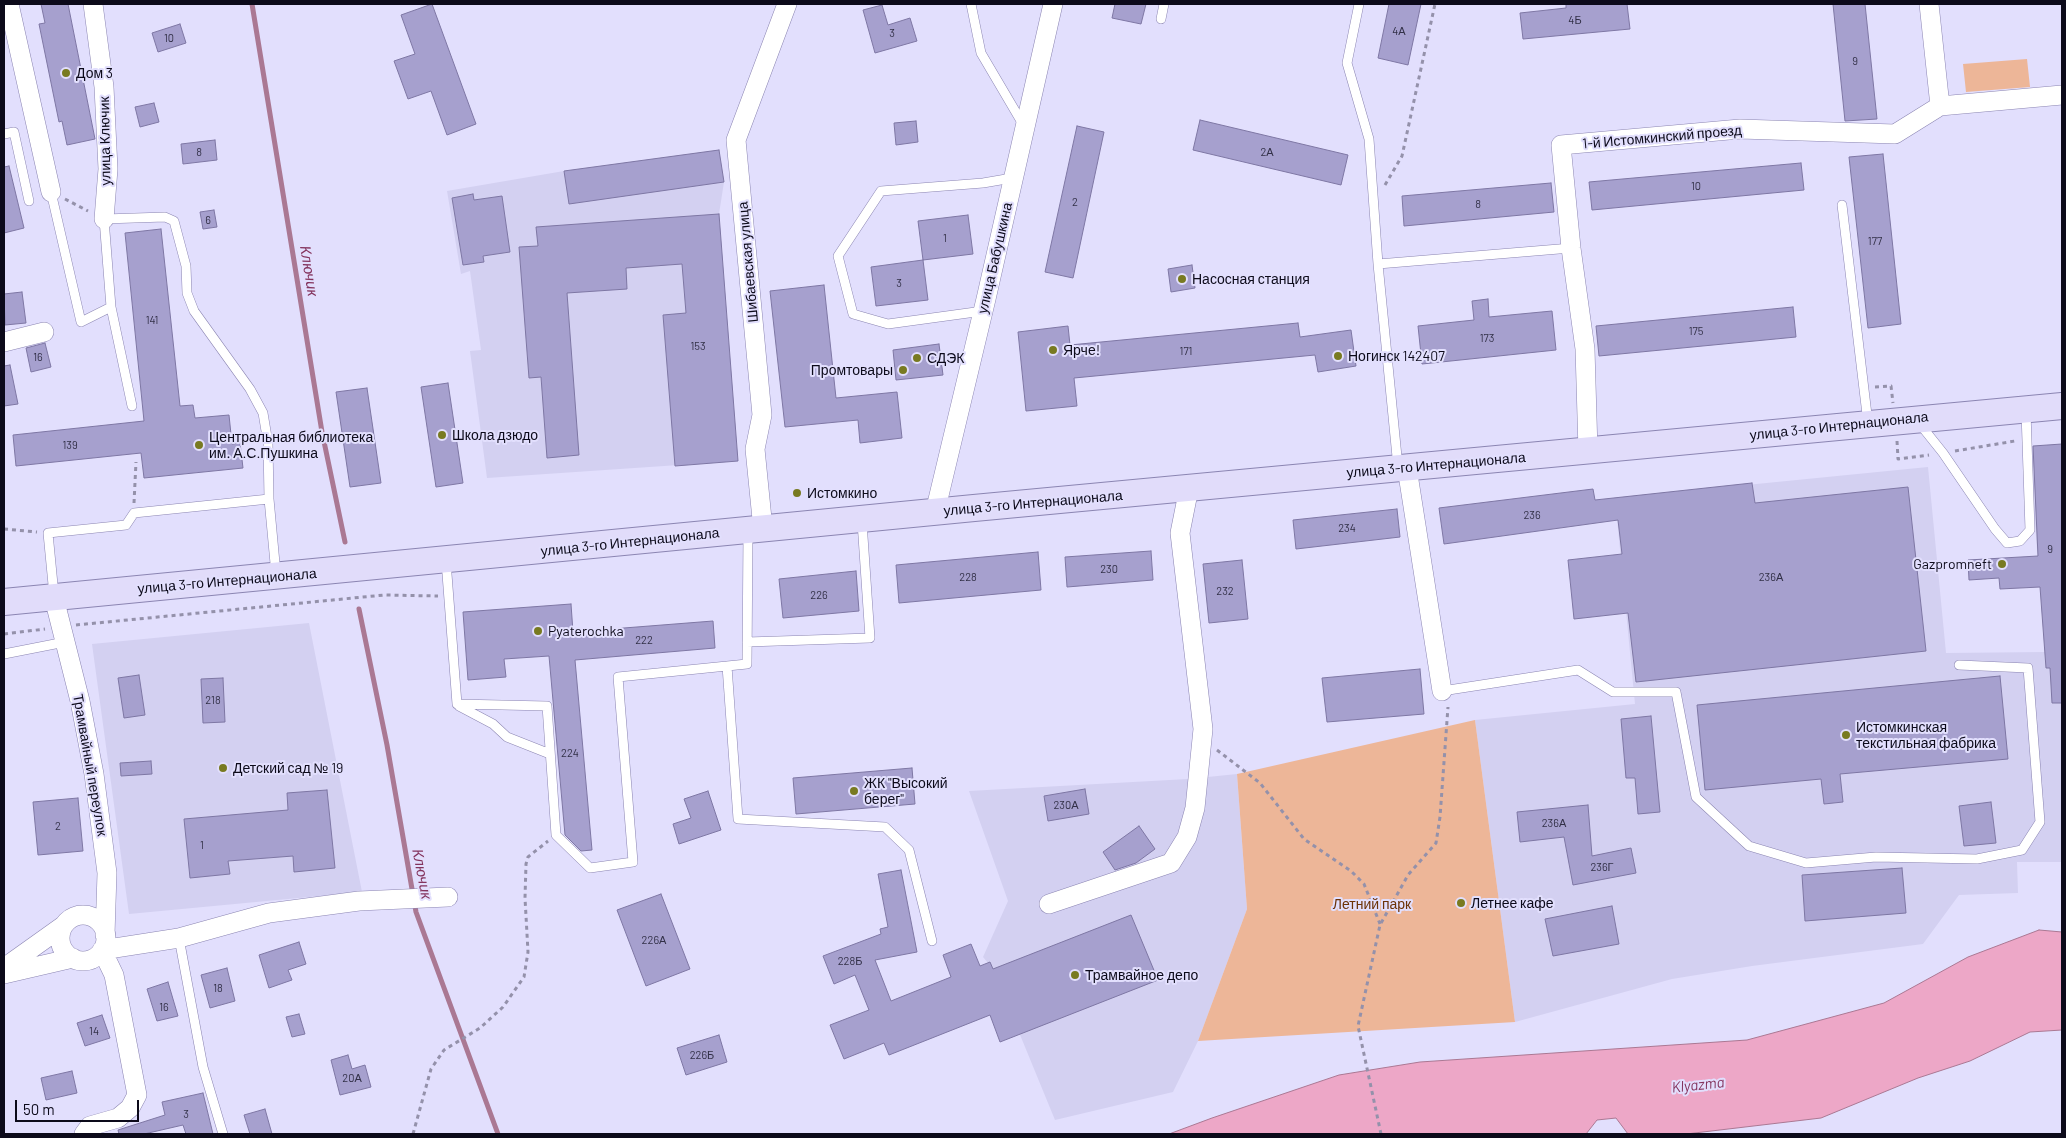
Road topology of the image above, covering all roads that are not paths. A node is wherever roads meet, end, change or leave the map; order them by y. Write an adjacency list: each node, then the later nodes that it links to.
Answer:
1 (9, 4): 15 (street)
2 (93, 4): 18 (street, улица Ключик)
3 (787, 4): 36 (street, Шибаевская улица)
4 (972, 4): 12 (lane)
5 (1053, 4): 12 (street, улица Бабушкина)
6 (1164, 4): 9 (lane)
7 (1359, 4): 20 (lane)
8 (1929, 4): 11 (street)
9 (1161, 19)
10 (2062, 95): 11 (street, 1-й Истомкинский проезд)
11 (1940, 106): 19 (street, 1-й Истомкинский проезд)
12 (1024, 127): 14 (street, улица Бабушкина)
13 (4, 134): 16 (lane)
14 (1012, 178): 22 (street, улица Бабушкина); 22 (lane)
15 (51, 192): 21 (lane)
16 (29, 201)
17 (1842, 205): 29 (lane)
18 (104, 219): 21 (lane); 33 (lane)
19 (1571, 248): 20 (lane); 30 (street, 1-й Истомкинский проезд)
20 (1378, 264): 31 (lane)
21 (111, 307): 25 (lane)
22 (983, 311): 34 (street, улица Бабушкина)
23 (44, 332): 24 (street)
24 (4, 342)
25 (132, 406)
26 (2062, 406): 27 (main road, улица 3-го Интернационала)
27 (2026, 410): 28 (main road, улица 3-го Интернационала); 28 (lane)
28 (1916, 418): 29 (main road, улица 3-го Интернационала)
29 (1868, 423): 30 (main road, улица 3-го Интернационала)
30 (1588, 451): 31 (main road, улица 3-го Интернационала)
31 (1403, 468): 32 (main road, улица 3-го Интернационала); 46 (street)
32 (1189, 488): 34 (main road, улица 3-го Интернационала); 51 (street)
33 (268, 499): 38 (lane); 39 (lane)
34 (935, 512): 35 (main road, улица 3-го Интернационала)
35 (862, 519): 36 (main road, улица 3-го Интернационала); 42 (lane)
36 (755, 530): 37 (main road, улица 3-го Интернационала); 42 (lane)
37 (446, 560): 38 (main road, улица 3-го Интернационала); 47 (lane)
38 (276, 577): 39 (main road, улица 3-го Интернационала)
39 (54, 598): 40 (main road, улица 3-го Интернационала); 41 (street, Трамвайный переулок)
40 (4, 602)
41 (63, 635): 43 (lane); 49 (street, Трамвайный переулок)
42 (747, 642): 45 (lane)
43 (4, 654)
44 (1958, 665): 46 (lane)
45 (727, 666): 48 (lane); 55 (lane)
46 (1446, 690)
47 (457, 704): 48 (lane); 48 (lane)
48 (550, 754)
49 (107, 892): 52 (street); 56 (street, Трамвайный переулок)
50 (448, 897): 54 (street)
51 (1049, 904)
52 (85, 915): 53 (street); 56 (street)
53 (63, 926): 57 (street); 58 (street)
54 (179, 938): 56 (street); 61 (lane)
55 (932, 941)
56 (103, 943): 57 (street); 60 (street)
57 (73, 958): 59 (street)
58 (4, 968)
59 (4, 974)
60 (84, 1134)
61 (223, 1134)

